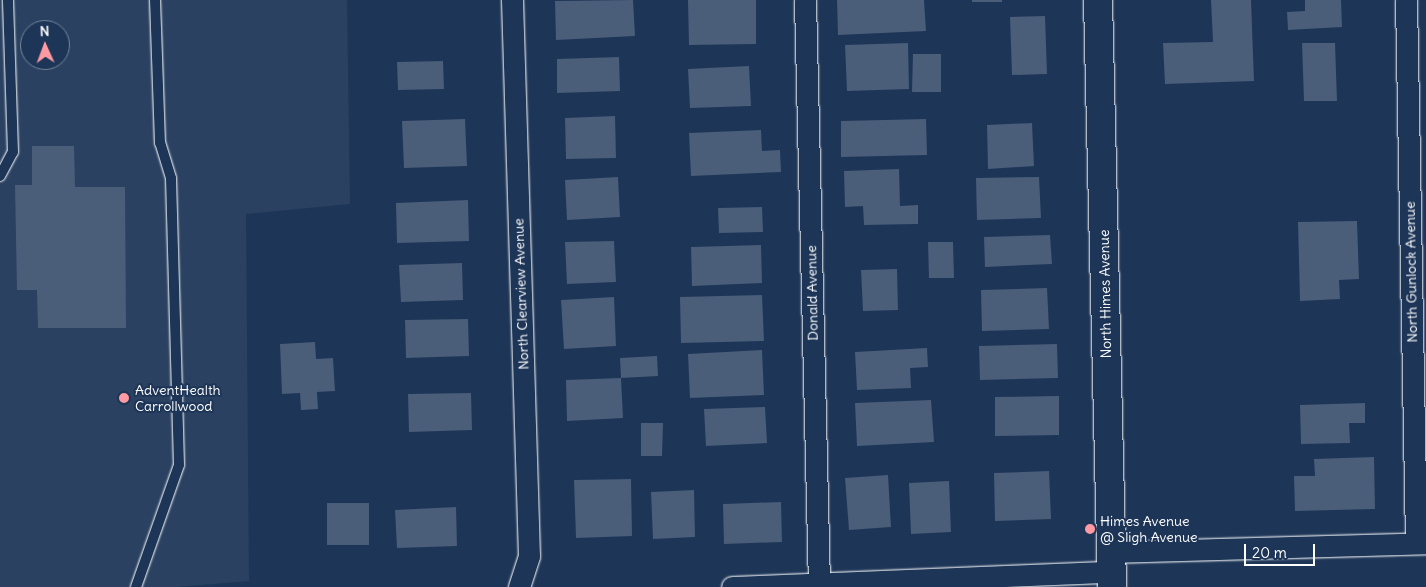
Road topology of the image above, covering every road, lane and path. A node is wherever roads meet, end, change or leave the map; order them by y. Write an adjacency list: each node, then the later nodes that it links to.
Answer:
1 (8, 0): 7 (lane)
2 (155, 0): 11 (lane)
3 (512, 0): 12 (street, North Clearview Avenue)
4 (806, 0): 10 (street, Donald Avenue)
5 (1098, 0): 9 (street, North Himes Avenue)
6 (1406, 0): 8 (street, North Gunlock Avenue)
7 (0, 176)
8 (1421, 543): 9 (street)
9 (1112, 570): 10 (street)
10 (819, 584): 13 (street)
11 (136, 587)
12 (519, 587)
13 (732, 587)

